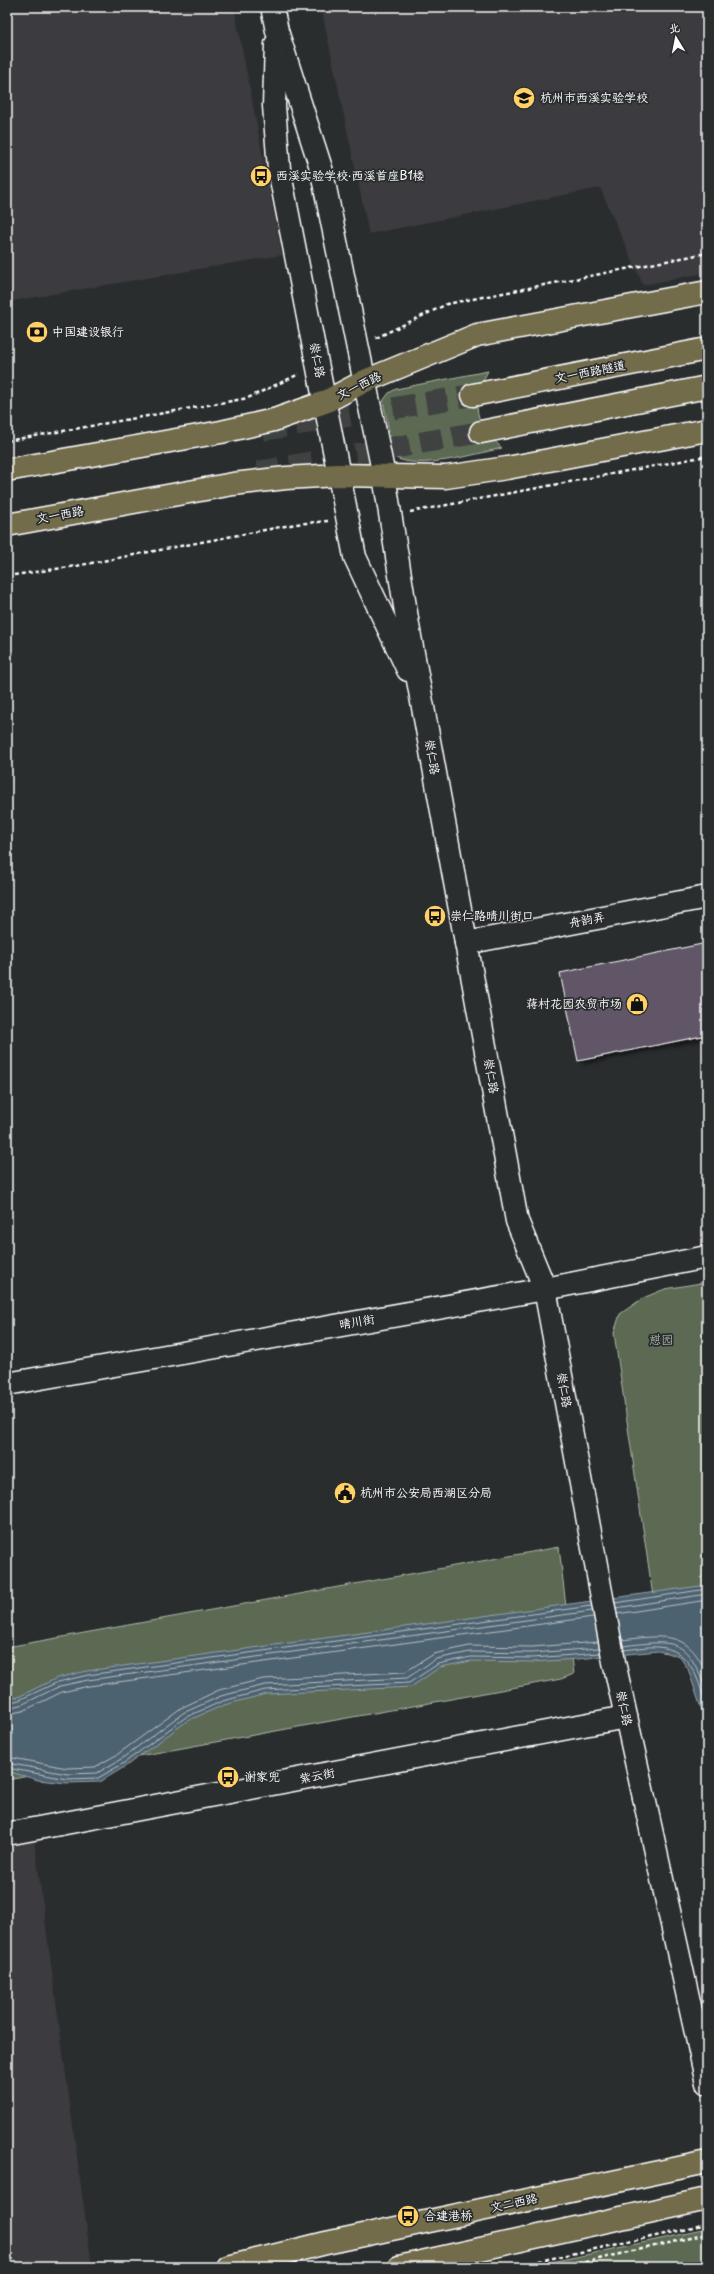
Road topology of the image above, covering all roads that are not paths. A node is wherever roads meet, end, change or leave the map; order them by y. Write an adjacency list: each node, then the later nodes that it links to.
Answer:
1 (272, 7): 2 (street, 崇仁路)
2 (277, 31): 5 (street, 崇仁路); 8 (street, 崇仁路)
3 (707, 292): 5 (main road, 文一西路)
4 (707, 349): 7 (main road, 文一西路隧道)
5 (365, 381): 8 (main road, 文一西路); 13 (street, 崇仁路)
6 (707, 387): 10 (main road)
7 (473, 395)
8 (325, 402): 11 (main road, 文一西路); 12 (street, 崇仁路)
9 (707, 430): 13 (main road, 文一西路)
10 (481, 432)
11 (7, 470)
12 (338, 475): 13 (main road, 文一西路); 14 (main road, 文一西路); 15 (street, 崇仁路)
13 (384, 476): 15 (street, 崇仁路)
14 (7, 525)
15 (422, 699): 17 (street, 崇仁路)
16 (707, 897): 17 (street, 舟韵弄)
17 (466, 943): 19 (street, 崇仁路)
18 (707, 1257): 19 (street, 晴川街)
19 (545, 1288): 20 (street, 晴川街); 21 (street, 崇仁路)
20 (7, 1384)
21 (626, 1717): 22 (street, 紫云街); 23 (street, 崇仁路)
22 (7, 1834)
23 (707, 2083)
24 (707, 2162): 26 (main road, 文二西路)
25 (707, 2198): 27 (main road)
26 (228, 2267)
27 (398, 2267)

